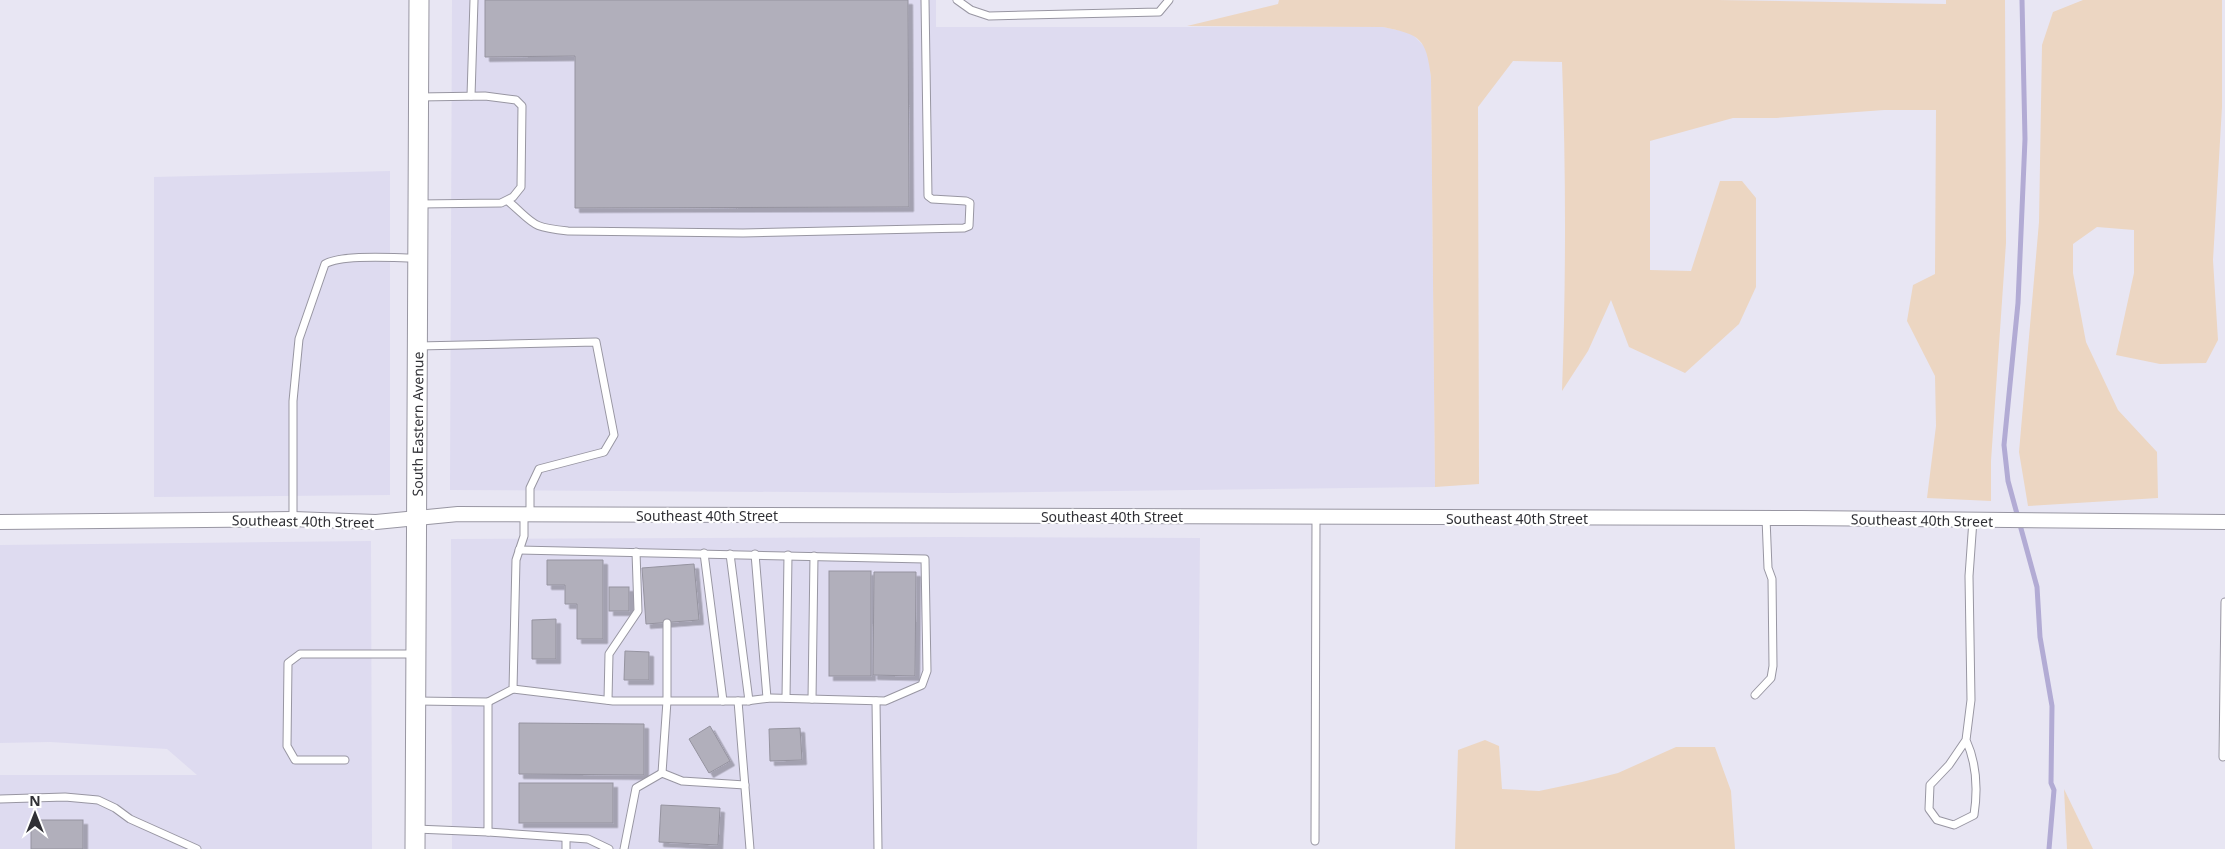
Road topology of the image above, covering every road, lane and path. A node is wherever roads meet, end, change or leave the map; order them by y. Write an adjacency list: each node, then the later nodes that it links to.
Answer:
1 (419, 0): 7 (main road, South Eastern Avenue)
2 (474, 0): 6 (lane)
3 (925, 0): 8 (lane)
4 (957, 0): 5 (lane)
5 (1170, 0)
6 (470, 96): 7 (lane); 8 (lane)
7 (419, 97): 9 (main road, South Eastern Avenue)
8 (508, 201): 9 (lane)
9 (418, 204): 10 (main road, South Eastern Avenue)
10 (418, 258): 11 (main road, South Eastern Avenue); 16 (lane)
11 (418, 346): 12 (lane); 14 (main road, South Eastern Avenue)
12 (527, 514): 13 (street, Southeast 40th Street); 14 (street, Southeast 40th Street); 20 (lane)
13 (1316, 517): 15 (street, Southeast 40th Street); 52 (lane)
14 (416, 518): 16 (street, Southeast 40th Street); 29 (main road, South Eastern Avenue)
15 (1766, 518): 17 (street, Southeast 40th Street); 31 (lane)
16 (293, 519): 18 (street, Southeast 40th Street)
17 (1973, 520): 19 (street, Southeast 40th Street); 43 (lane)
18 (0, 522)
19 (2225, 522)
20 (519, 550): 21 (lane); 30 (lane)
21 (636, 552): 22 (lane); 35 (lane)
22 (704, 553): 23 (lane); 38 (lane)
23 (730, 554): 24 (lane); 40 (lane)
24 (755, 554): 25 (lane); 32 (lane)
25 (788, 555): 26 (lane); 33 (lane)
26 (814, 556): 34 (lane); 41 (lane)
27 (2225, 602): 44 (lane)
28 (667, 623): 37 (lane)
29 (416, 654): 36 (main road, South Eastern Avenue); 45 (lane)
30 (513, 690): 35 (lane); 42 (lane)
31 (1755, 695)
32 (768, 698): 33 (lane); 40 (lane)
33 (786, 698): 34 (lane)
34 (812, 699): 41 (lane)
35 (608, 700): 37 (lane)
36 (416, 701): 42 (lane); 49 (main road, South Eastern Avenue)
37 (667, 701): 38 (lane); 46 (lane)
38 (723, 701): 39 (lane)
39 (738, 701): 40 (lane); 47 (lane)
40 (750, 701)
41 (876, 701): 59 (lane)
42 (488, 702): 50 (lane)
43 (1966, 740): 43 (lane)
44 (2223, 757)
45 (345, 760)
46 (662, 773): 47 (lane); 57 (lane)
47 (745, 785): 58 (lane)
48 (0, 798): 53 (lane)
49 (416, 829): 50 (lane); 54 (main road, South Eastern Avenue)
50 (488, 832): 51 (lane)
51 (566, 838): 55 (lane); 56 (lane)
52 (1315, 841)
53 (197, 849)
54 (415, 849)
55 (566, 849)
56 (610, 849)
57 (624, 849)
58 (750, 849)
59 (878, 849)

